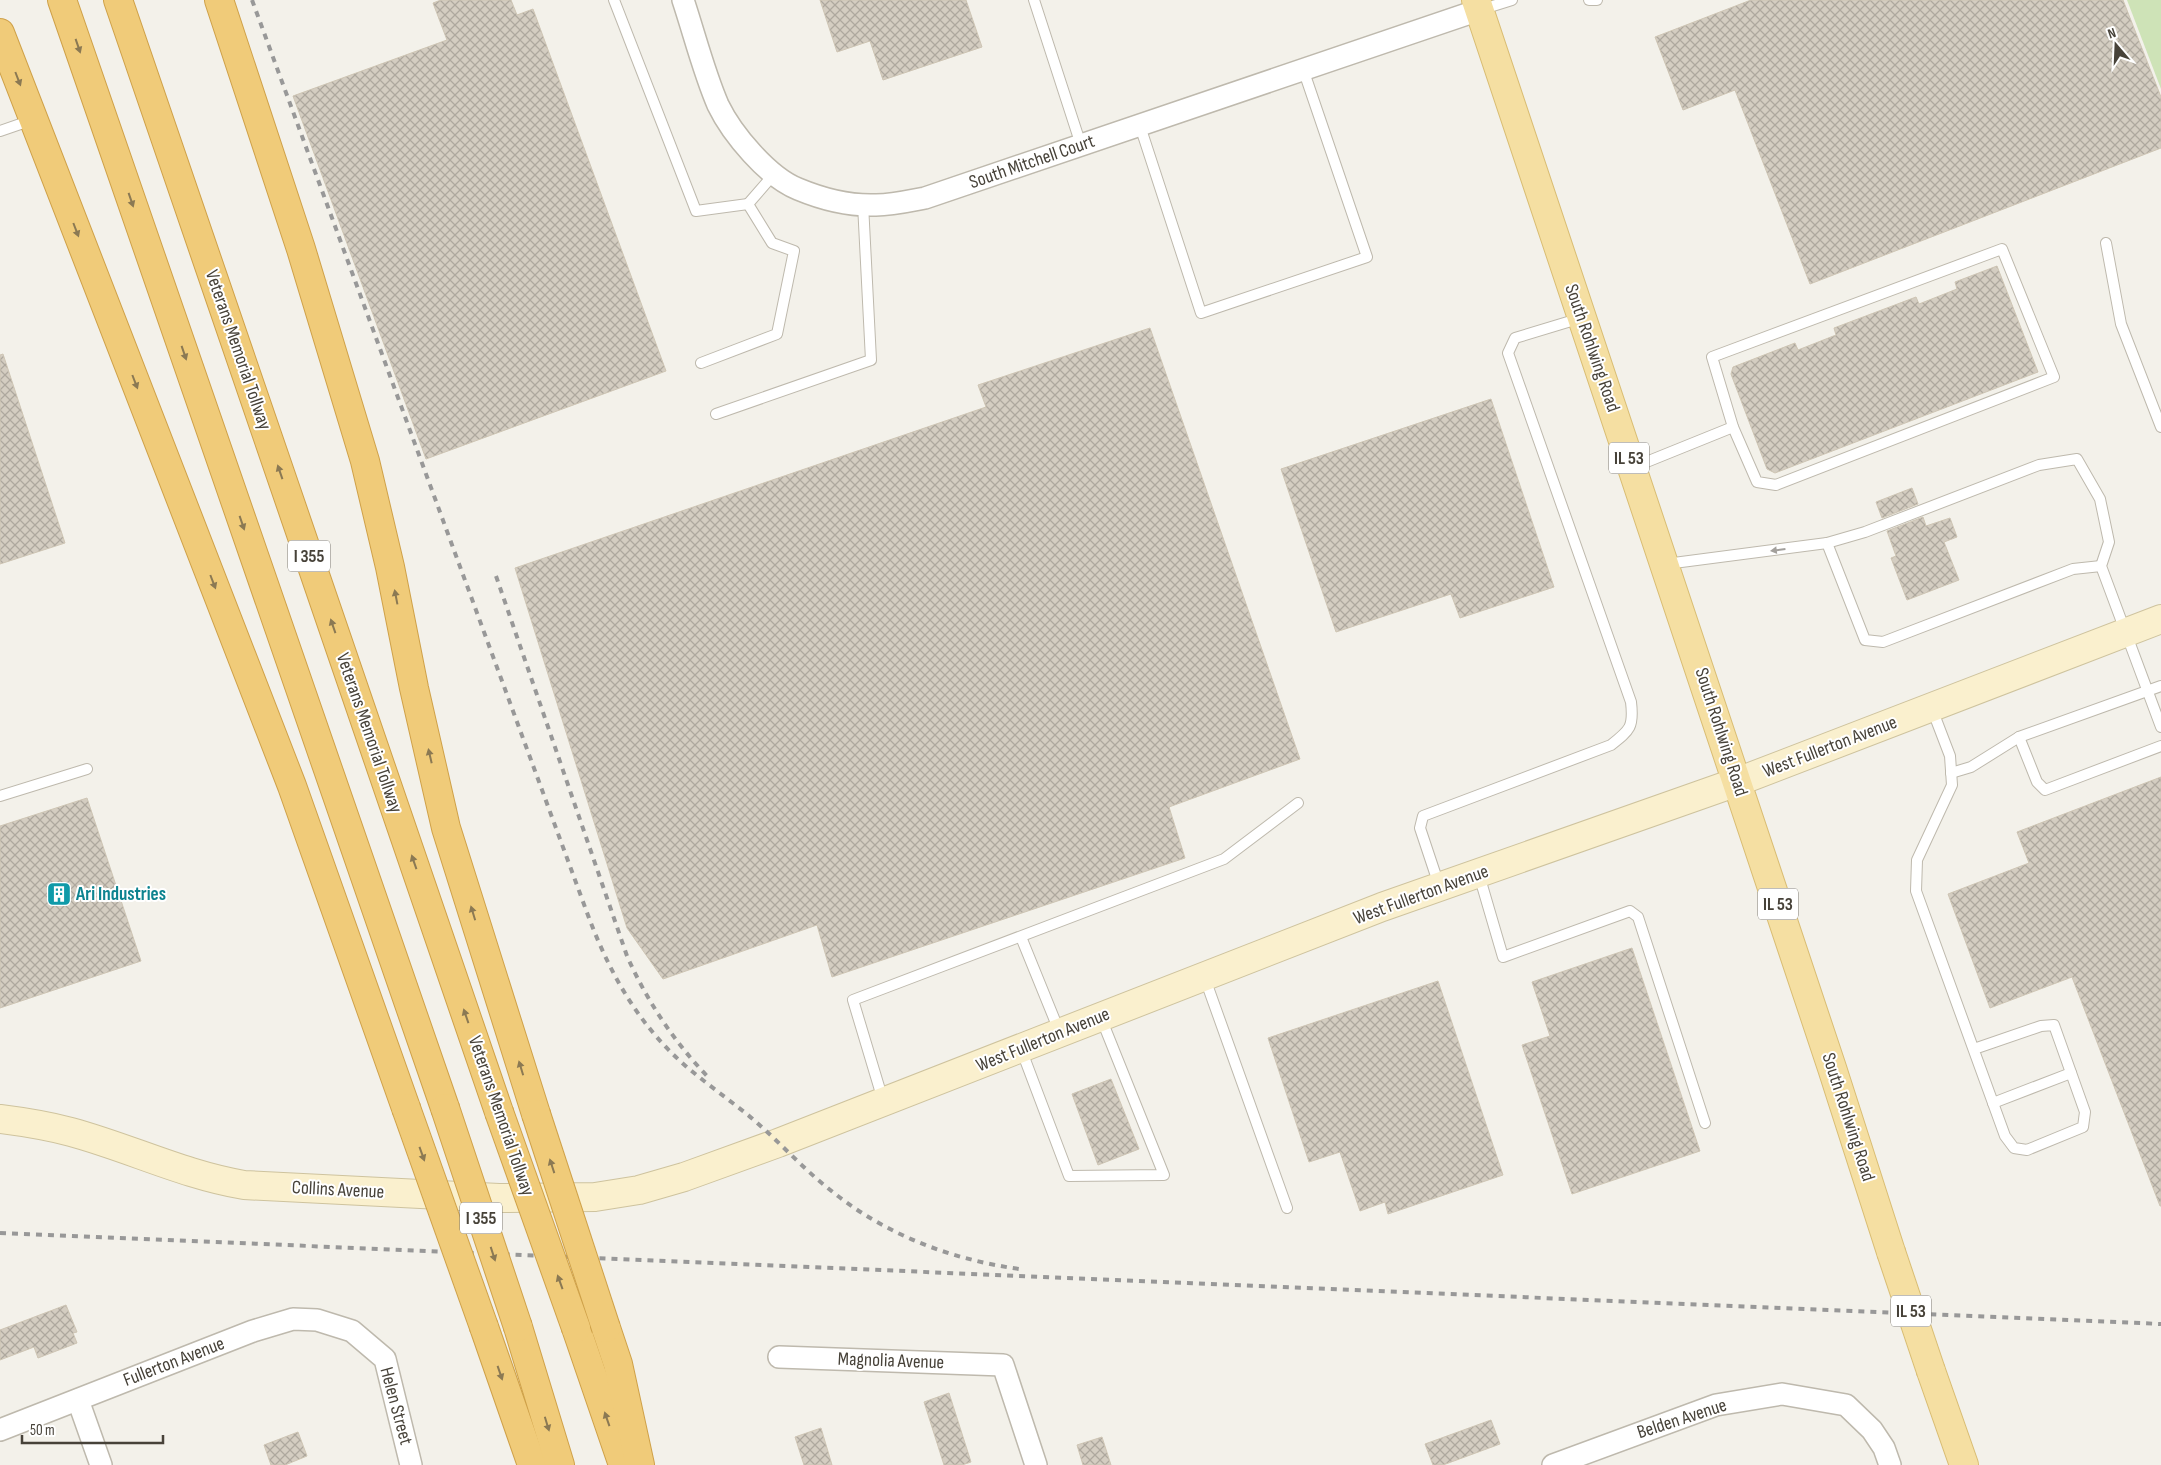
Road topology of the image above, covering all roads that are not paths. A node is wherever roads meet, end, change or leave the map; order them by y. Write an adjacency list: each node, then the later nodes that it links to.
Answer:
1 (62, 0): 65 (highway, I 355, one-way to 65, bridge)
2 (118, 0): 66 (highway, Veterans Memorial Tollway / I 355, one-way to 2, bridge)
3 (220, 0): 67 (highway, one-way to 3, bridge)
4 (614, 0): 18 (lane)
5 (682, 0): 17 (street, South Mitchell Court)
6 (1034, 0): 16 (lane)
7 (1512, 0): 10 (lane)
8 (1589, 0): 9 (lane)
9 (1597, 0)
10 (1478, 5): 12 (street, South Mitchell Court); 21 (main road, South Rohlwing Road / IL 53)
11 (0, 33): 13 (highway, one-way to 13)
12 (1303, 69): 14 (street, South Mitchell Court); 14 (lane)
13 (34, 120): 15 (lane); 64 (highway, one-way to 64, bridge)
14 (1140, 126): 16 (street, South Mitchell Court)
15 (0, 131)
16 (1081, 145): 19 (street, South Mitchell Court)
17 (774, 174): 18 (lane); 19 (street, South Mitchell Court)
18 (748, 204): 22 (lane)
19 (863, 204): 23 (lane)
20 (2106, 243): 25 (lane)
21 (1582, 318): 26 (main road, South Rohlwing Road / IL 53); 44 (lane)
22 (702, 363)
23 (716, 414)
24 (1733, 427): 24 (lane); 26 (lane)
25 (2161, 427)
26 (1632, 468): 28 (main road, South Rohlwing Road / IL 53)
27 (1827, 543): 28 (lane, one-way to 28); 29 (lane); 29 (lane)
28 (1665, 564): 40 (main road, South Rohlwing Road / IL 53)
29 (2101, 566): 31 (lane)
30 (2161, 619): 31 (street, West Fullerton Avenue)
31 (2126, 633): 33 (lane); 34 (street, West Fullerton Avenue)
32 (2161, 686): 33 (lane)
33 (2148, 691): 35 (lane); 36 (lane)
34 (1931, 708): 39 (lane); 40 (street, West Fullerton Avenue)
35 (2161, 727)
36 (2019, 737): 37 (lane); 39 (lane)
37 (2161, 746)
38 (87, 769): 41 (lane)
39 (1951, 773): 50 (lane)
40 (1737, 782): 43 (street, West Fullerton Avenue); 71 (main road, South Rohlwing Road / IL 53, bridge)
41 (0, 796)
42 (1298, 803): 45 (lane)
43 (1478, 874): 44 (street, West Fullerton Avenue); 55 (lane)
44 (1440, 887): 46 (street, West Fullerton Avenue)
45 (1020, 937): 48 (lane); 53 (lane)
46 (1204, 975): 47 (street, West Fullerton Avenue); 57 (lane)
47 (1100, 1017): 48 (street, West Fullerton Avenue); 49 (lane)
48 (1060, 1033): 49 (street, West Fullerton Avenue)
49 (1021, 1049): 53 (street, West Fullerton Avenue)
50 (1974, 1049): 51 (lane); 52 (lane)
51 (2071, 1073): 52 (lane); 52 (lane)
52 (1993, 1102)
53 (884, 1103): 56 (street, West Fullerton Avenue)
54 (0, 1119): 56 (street, Collins Avenue)
55 (1705, 1123)
56 (684, 1177)
57 (1286, 1208)
58 (352, 1331): 60 (street, Fullerton Avenue); 63 (street, Helen Street)
59 (779, 1358): 68 (street, Magnolia Avenue)
60 (78, 1400): 61 (street, Fullerton Avenue); 62 (street)
61 (0, 1430)
62 (100, 1465)
63 (411, 1465)
64 (532, 1465)
65 (560, 1465)
66 (623, 1465)
67 (640, 1465)
68 (1036, 1465)
69 (1553, 1465): 70 (street, Belden Avenue)
70 (1890, 1465)
71 (1964, 1465)

